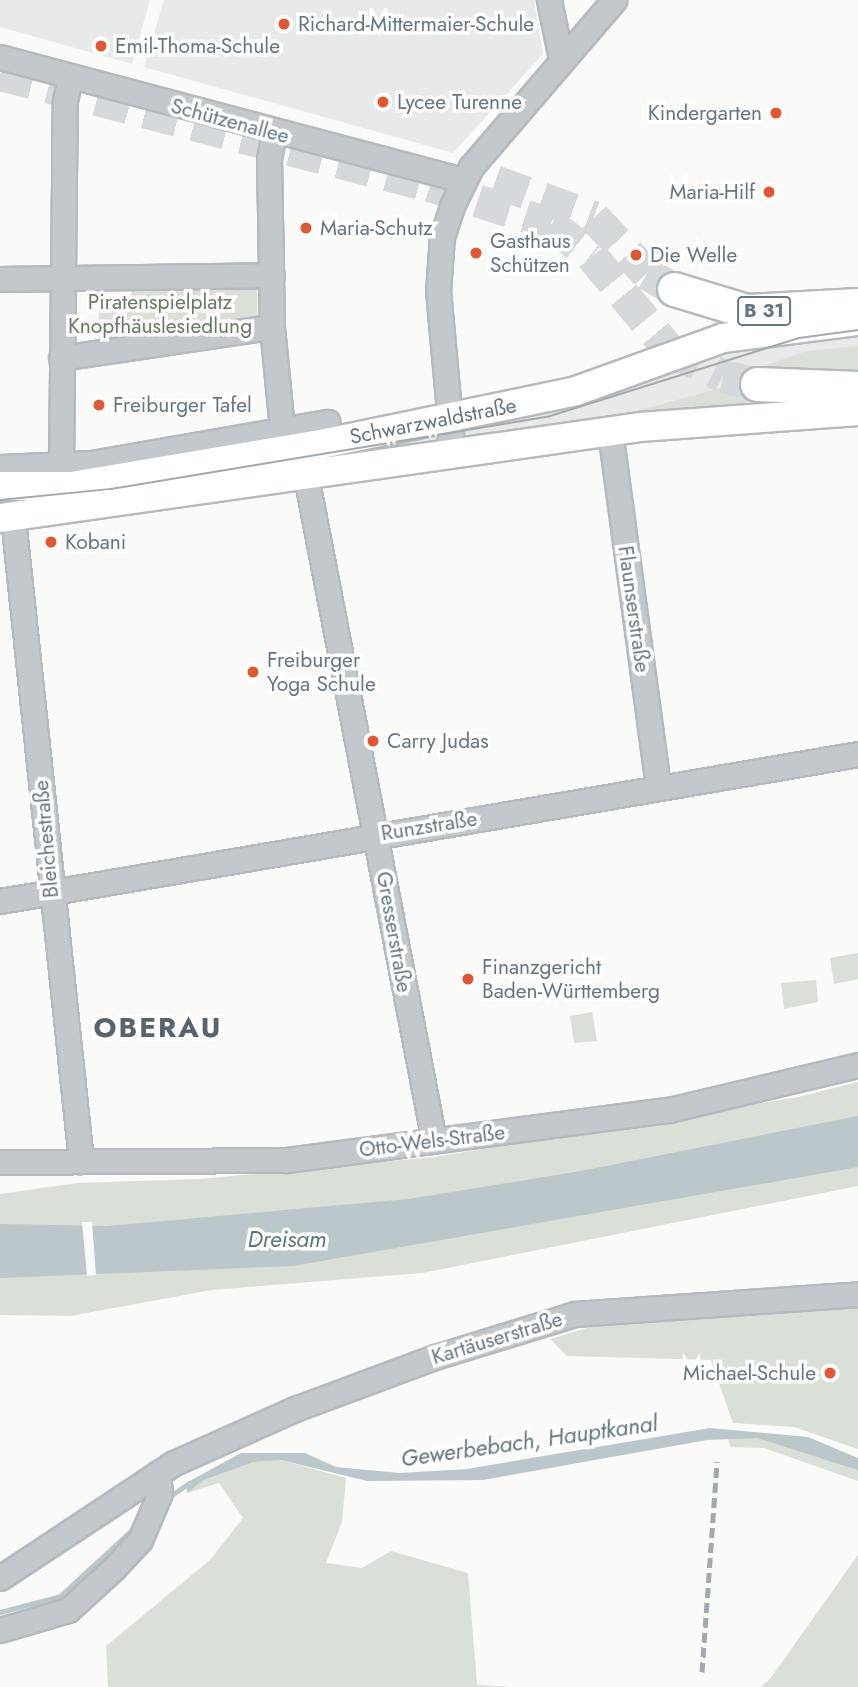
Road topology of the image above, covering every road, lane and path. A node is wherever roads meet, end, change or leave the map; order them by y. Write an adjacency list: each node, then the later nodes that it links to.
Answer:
1 (549, 0): 4 (street)
2 (614, 0): 4 (street)
3 (0, 57): 5 (street, Schützenallee)
4 (561, 59): 7 (street)
5 (70, 78): 6 (street, Schützenallee); 9 (street)
6 (274, 133): 7 (street, Schützenallee); 8 (street)
7 (462, 180): 19 (street)
8 (272, 275): 9 (street); 14 (street)
9 (61, 278): 10 (street); 15 (street)
10 (0, 279)
11 (674, 289): 12 (highway, B 31)
12 (858, 305)
13 (858, 321): 19 (main road, Schwarzwaldstraße)
14 (272, 327): 15 (street); 21 (street)
15 (61, 358): 24 (street)
16 (757, 384): 17 (highway)
17 (858, 388)
18 (858, 411): 22 (main road, Schwarzwaldstraße)
19 (449, 416): 23 (street); 27 (main road, Schwarzwaldstraße)
20 (327, 422): 21 (street, Schwarzwaldstraße)
21 (282, 429): 24 (street, Schwarzwaldstraße)
22 (610, 430): 23 (main road, Schwarzwaldstraße); 30 (street, Flaunserstraße)
23 (446, 455): 26 (main road, Schwarzwaldstraße)
24 (61, 466): 25 (street, Schwarzwaldstraße)
25 (0, 467)
26 (306, 476): 28 (main road, Schwarzwaldstraße); 31 (street, Gresserstraße)
27 (0, 486)
28 (6, 518): 32 (street, Bleichestraße)
29 (858, 754): 30 (street, Runzstraße)
30 (658, 788): 31 (street, Runzstraße)
31 (377, 834): 32 (street, Runzstraße); 35 (street, Gresserstraße)
32 (51, 893): 33 (street, Runzstraße); 36 (street, Bleichestraße)
33 (0, 901)
34 (858, 1065): 35 (street, Otto-Wels-Straße)
35 (434, 1141): 36 (street, Otto-Wels-Straße)
36 (81, 1161): 37 (street, Otto-Wels-Straße)
37 (0, 1162)
38 (858, 1294): 39 (street, Kartäuserstraße)
39 (159, 1483): 40 (street, Kartäuserstraße); 41 (street)
40 (0, 1578)
41 (0, 1630)

